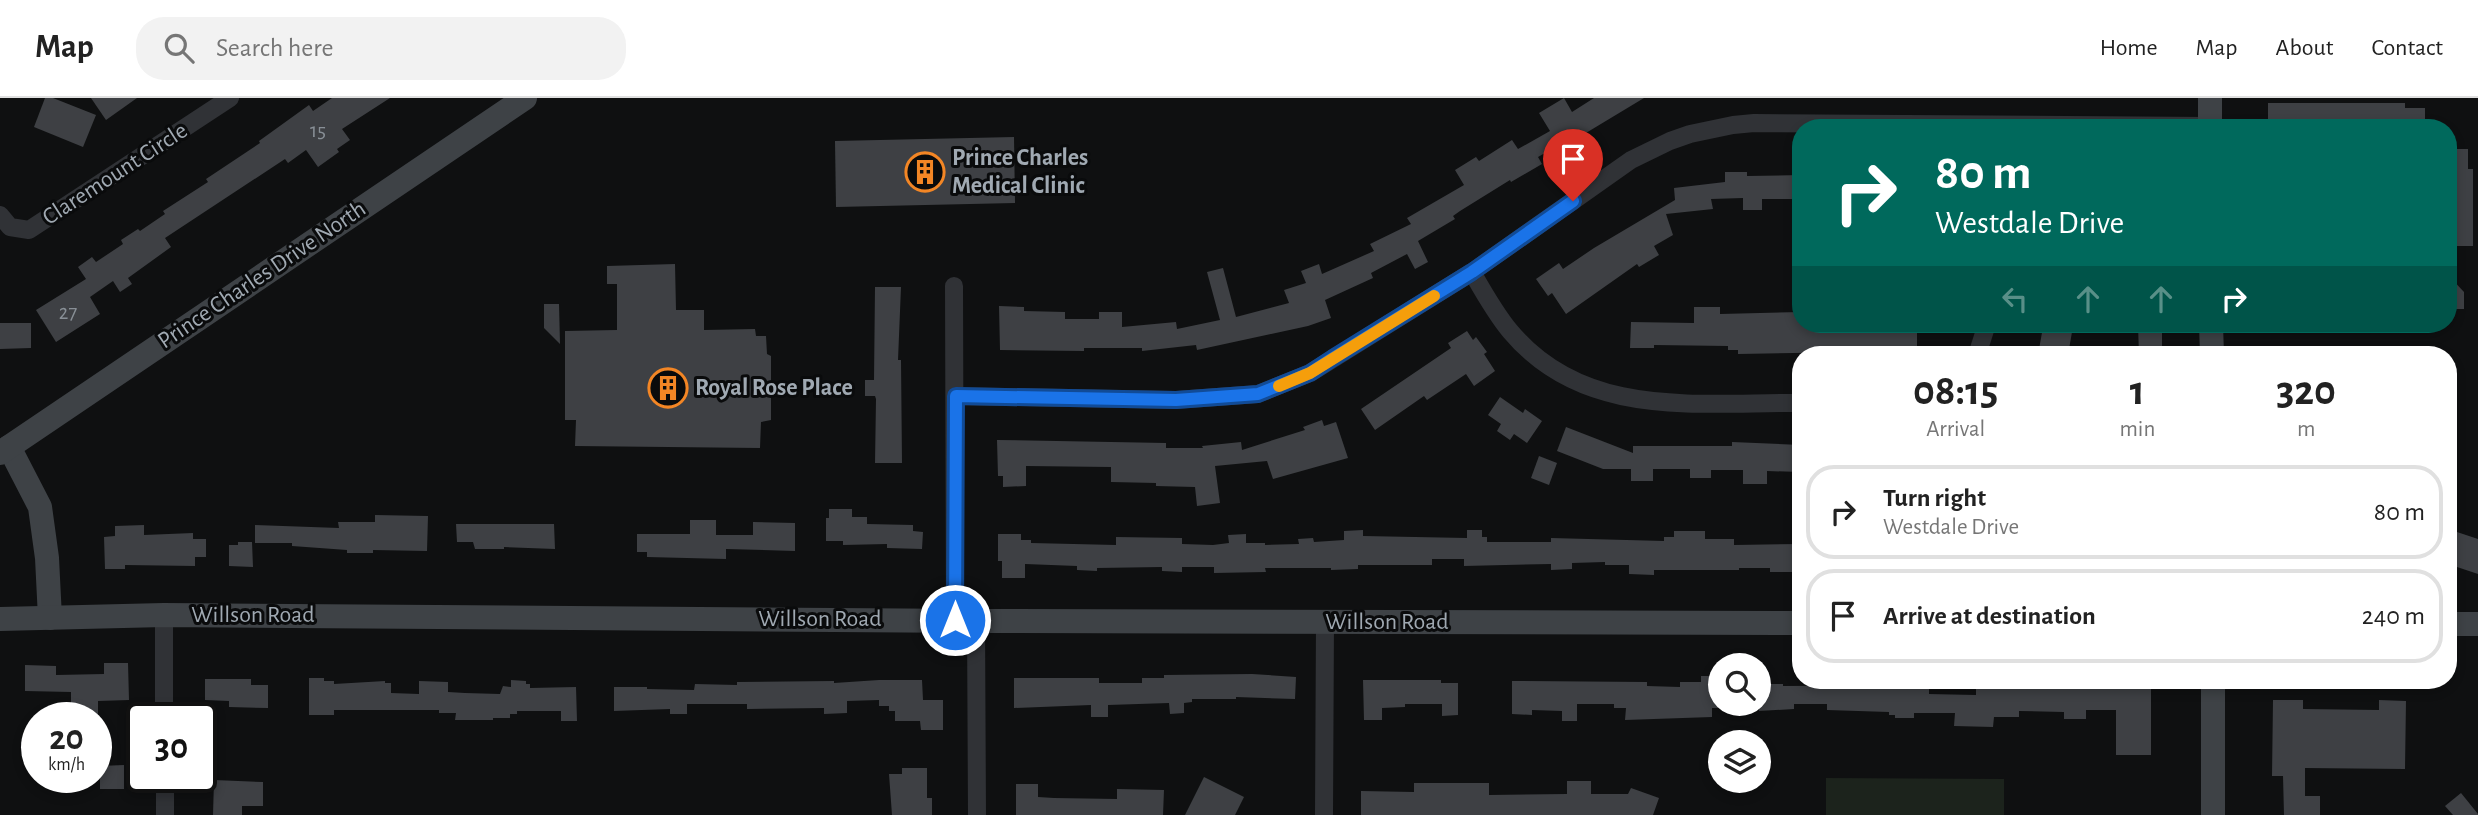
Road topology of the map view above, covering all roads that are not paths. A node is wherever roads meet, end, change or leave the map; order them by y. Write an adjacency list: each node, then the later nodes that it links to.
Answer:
1 (230, 98): 6 (street, Claremount Circle)
2 (525, 98): 11 (street, Prince Charles Drive North)
3 (2210, 98): 4 (street)
4 (2210, 119)
5 (1792, 123): 7 (street)
6 (0, 215)
7 (1472, 272): 9 (street); 10 (street)
8 (954, 286): 9 (street)
9 (956, 396): 15 (street)
10 (1792, 403)
11 (5, 450): 13 (street)
12 (164, 615): 13 (street, Willson Road); 15 (street, Willson Road); 21 (street)
13 (50, 618): 14 (street, Willson Road)
14 (0, 619)
15 (966, 621): 16 (street, Willson Road); 24 (street)
16 (1325, 621): 17 (street, Willson Road); 25 (street)
17 (1792, 623)
18 (2457, 624): 19 (street)
19 (2478, 624)
20 (2213, 689): 26 (street)
21 (164, 702)
22 (165, 793): 23 (street)
23 (165, 815)
24 (977, 815)
25 (1324, 815)
26 (2213, 815)

